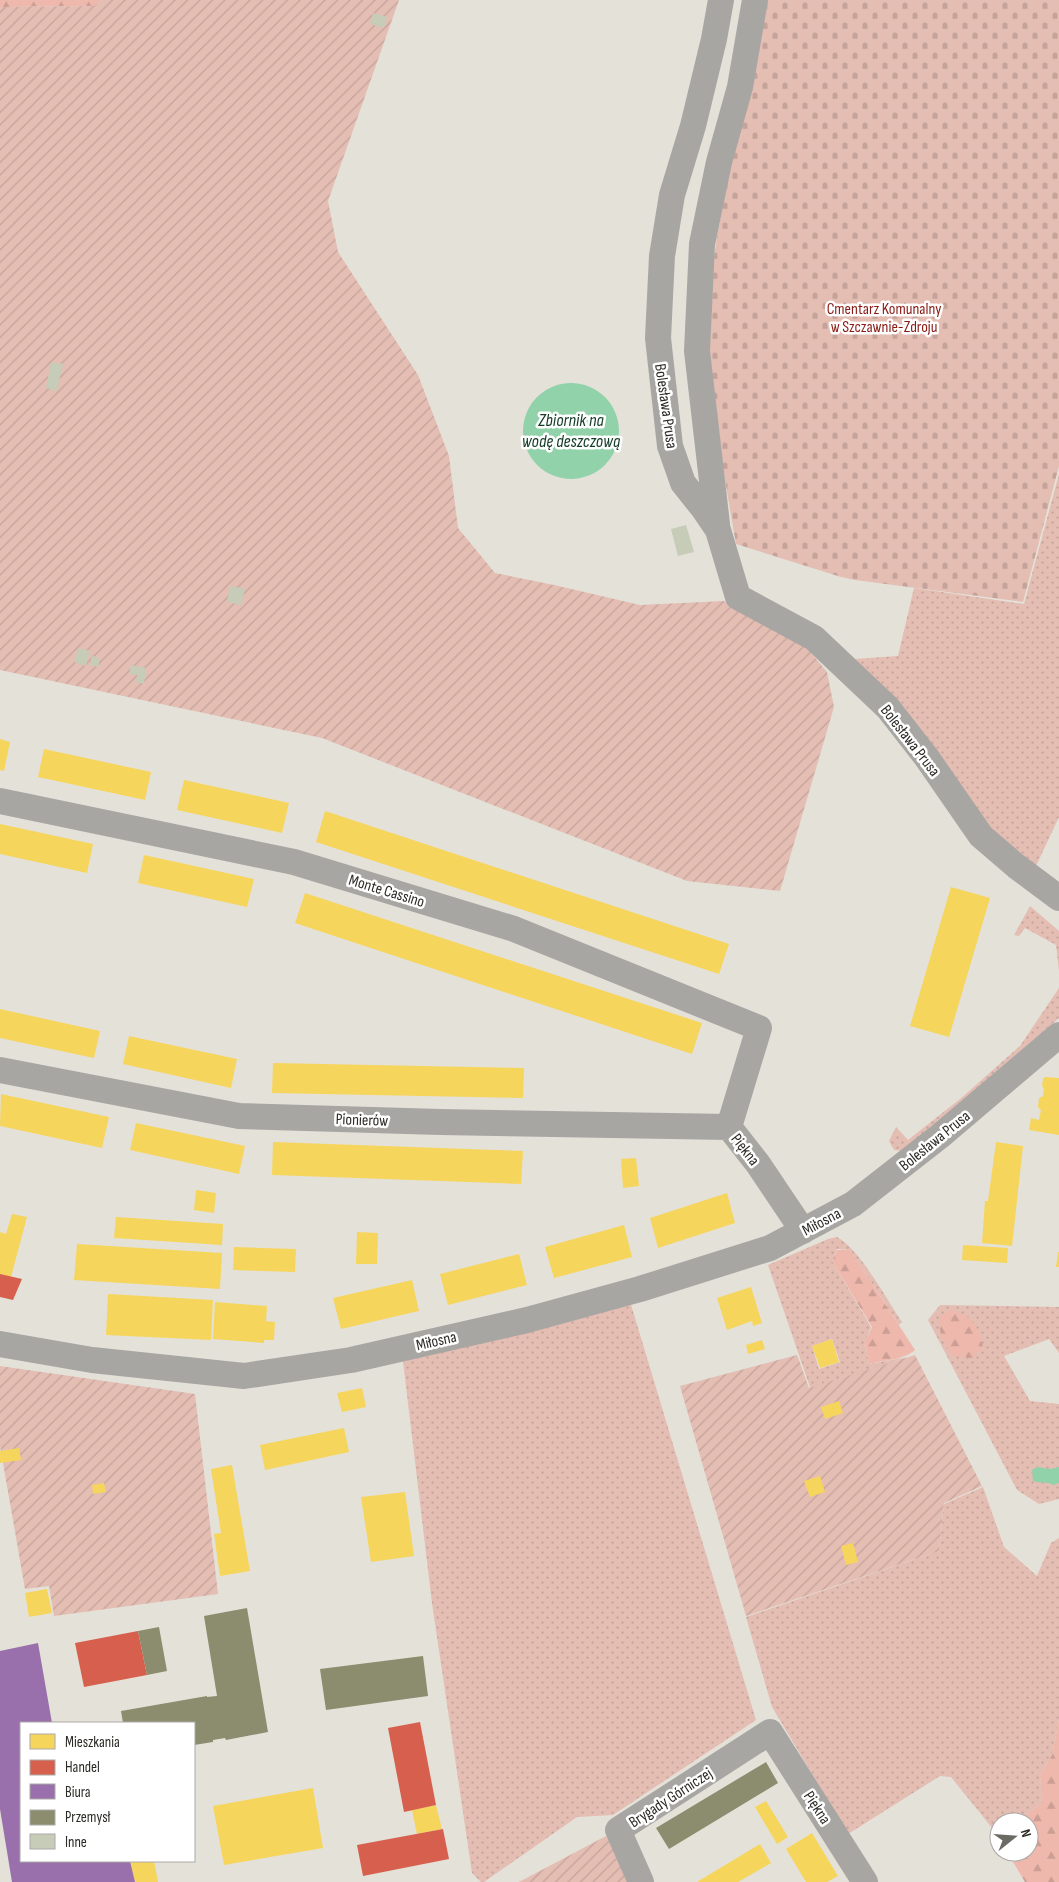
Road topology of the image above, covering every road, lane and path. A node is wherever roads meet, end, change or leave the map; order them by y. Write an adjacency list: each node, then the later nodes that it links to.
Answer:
1 (721, 0): 3 (street, Bolesława Prusa)
2 (755, 0): 3 (street)
3 (718, 530): 5 (street, Bolesława Prusa)
4 (0, 801): 6 (street, Monte Cassino)
5 (1059, 898)
6 (759, 1028): 9 (street, Piękna)
7 (1059, 1034): 10 (street, Bolesława Prusa)
8 (0, 1070): 9 (street, Pionierów)
9 (729, 1127): 11 (street, Piękna)
10 (853, 1204): 11 (street, Miłosna)
11 (803, 1232): 12 (street, Miłosna)
12 (0, 1344)
13 (770, 1732): 14 (street, Brygady Górniczej); 15 (street, Piękna)
14 (641, 1882)
15 (866, 1882)

